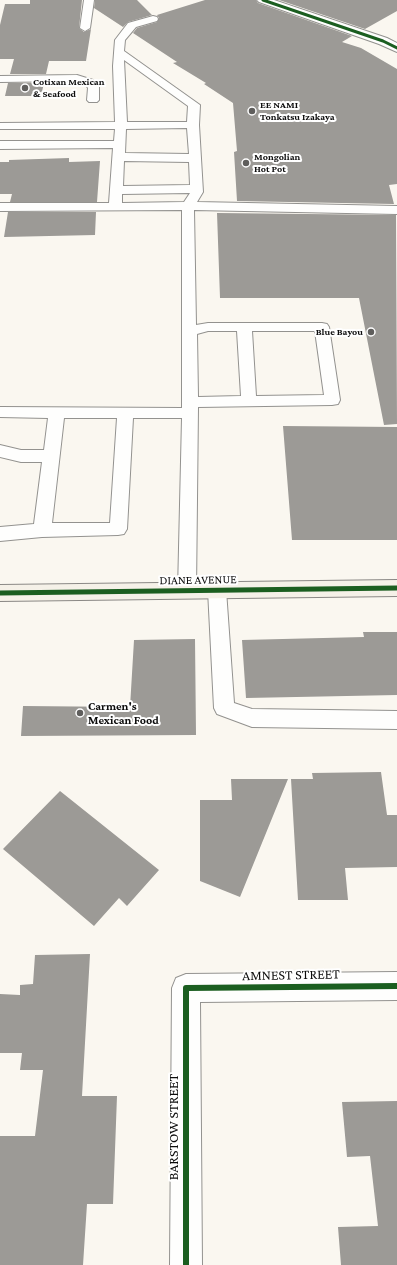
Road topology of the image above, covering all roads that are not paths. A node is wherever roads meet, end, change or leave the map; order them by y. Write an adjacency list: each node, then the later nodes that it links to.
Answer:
1 (89, 0): 4 (lane)
2 (263, 0): 5 (street)
3 (153, 20): 6 (lane)
4 (85, 28)
5 (397, 48)
6 (119, 52): 9 (lane); 10 (lane)
7 (0, 79): 8 (lane)
8 (93, 100)
9 (121, 125): 10 (lane); 12 (lane); 13 (lane)
10 (193, 125): 17 (lane)
11 (0, 126): 12 (lane)
12 (21, 126): 15 (lane)
13 (120, 144): 15 (lane); 16 (lane)
14 (0, 145): 15 (lane)
15 (18, 145)
16 (118, 157): 17 (lane); 19 (lane)
17 (195, 158): 18 (lane)
18 (197, 189): 19 (lane); 21 (lane)
19 (116, 190): 20 (lane)
20 (115, 206): 21 (lane); 22 (lane)
21 (188, 206): 23 (lane); 25 (lane)
22 (0, 207)
23 (397, 210)
24 (244, 327): 25 (lane); 26 (lane); 26 (lane)
25 (190, 331): 27 (lane)
26 (249, 401): 27 (lane)
27 (190, 408): 30 (lane); 37 (lane)
28 (0, 412): 29 (lane)
29 (56, 412): 30 (lane); 32 (lane)
30 (125, 413): 33 (lane)
31 (0, 451): 32 (lane)
32 (51, 456): 33 (lane)
33 (42, 530): 34 (lane)
34 (0, 534)
35 (397, 588): 36 (street, DIANE AVENUE)
36 (217, 590): 37 (street, DIANE AVENUE); 39 (lane)
37 (187, 591): 38 (street, DIANE AVENUE)
38 (0, 593)
39 (397, 720)
40 (397, 986): 41 (street, AMNEST STREET)
41 (186, 988): 42 (street, BARSTOW STREET)
42 (186, 1265)

